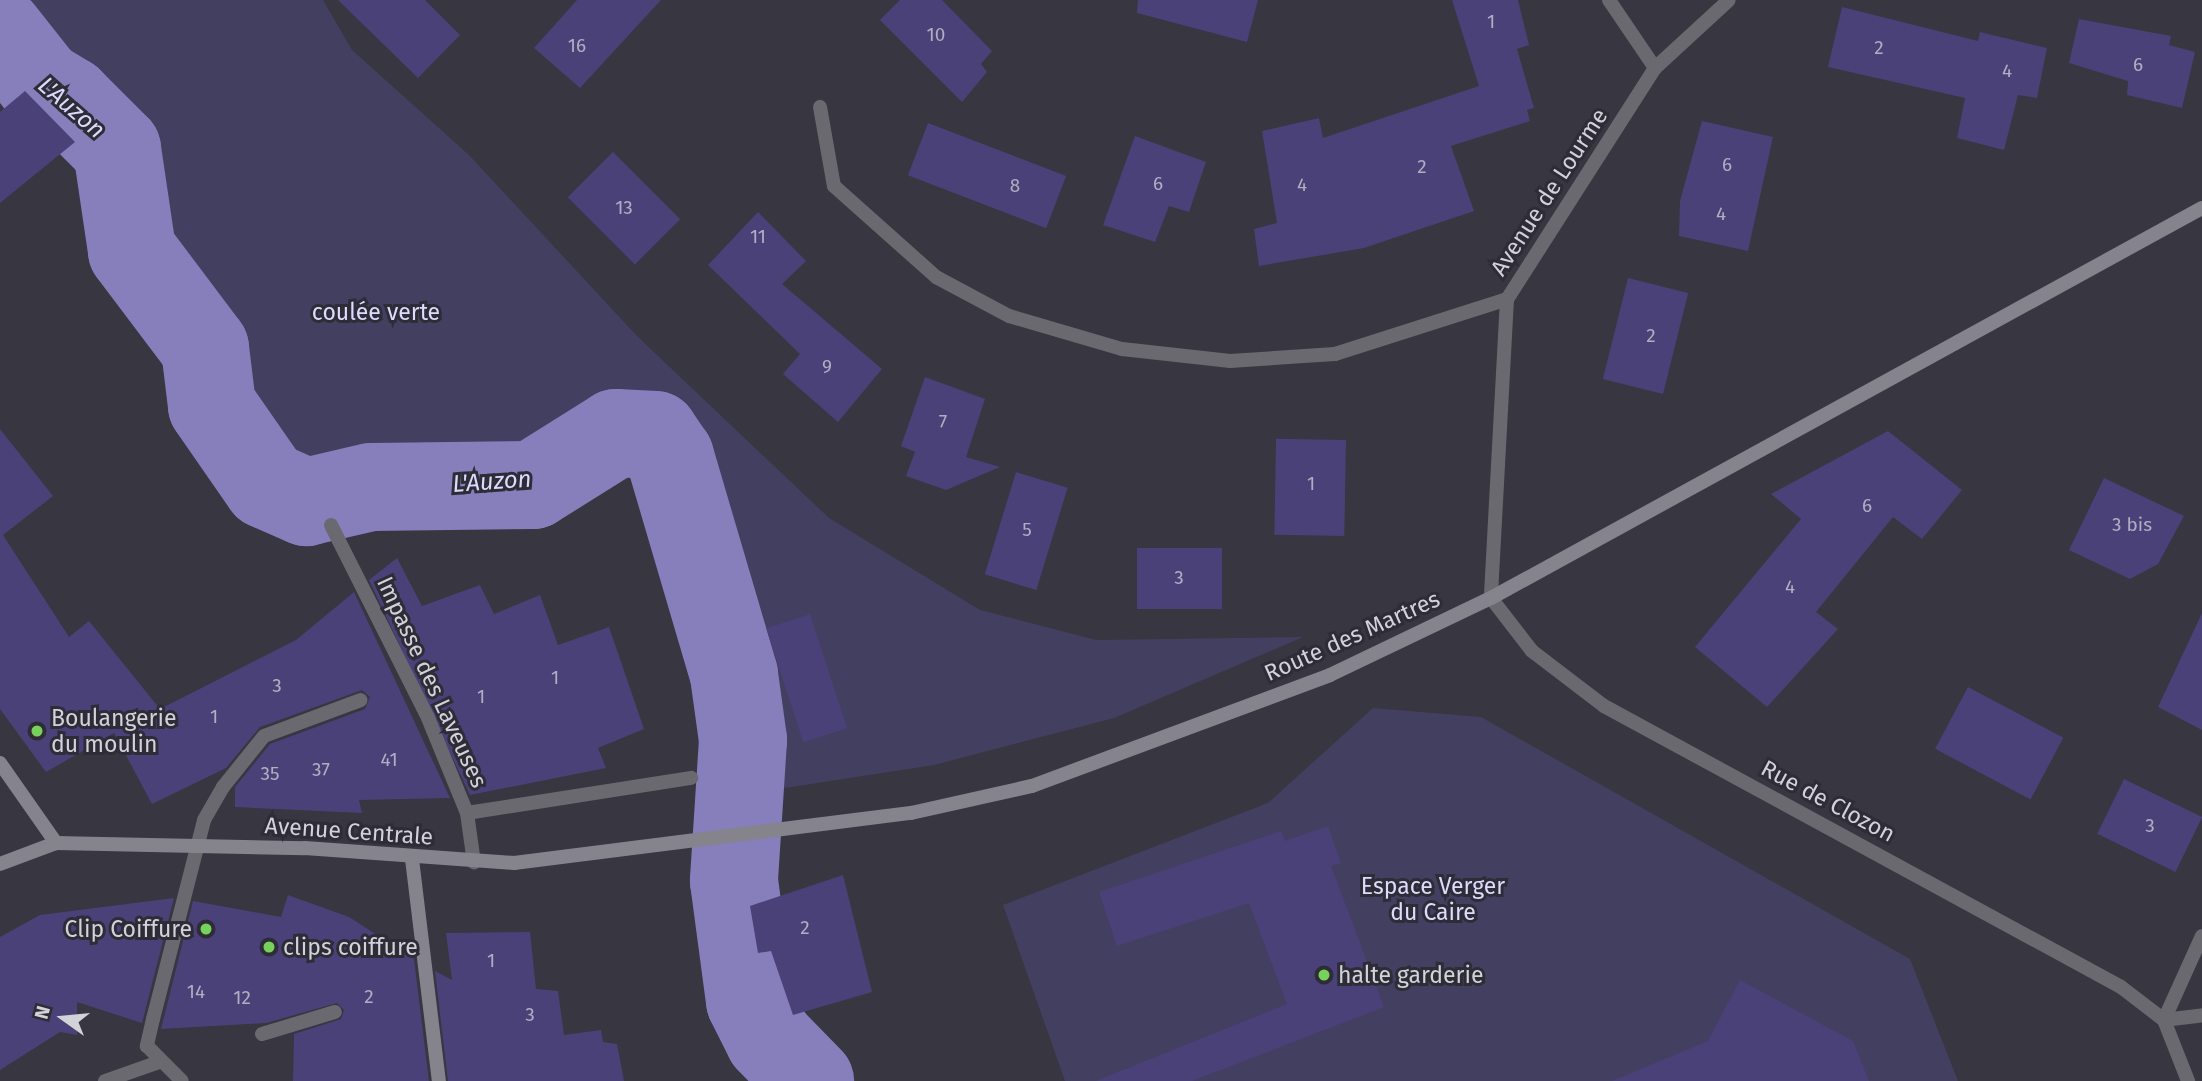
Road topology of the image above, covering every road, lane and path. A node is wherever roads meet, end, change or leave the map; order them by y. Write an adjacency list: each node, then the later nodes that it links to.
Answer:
1 (1609, 0): 3 (street)
2 (1729, 0): 3 (street, Avenue de Lourme)
3 (1655, 68): 6 (street, Avenue de Lourme)
4 (820, 107): 6 (street)
5 (2202, 208): 8 (main road, Route des Martres)
6 (1507, 299): 8 (street, Avenue de Lourme)
7 (331, 526): 12 (street, Impasse des Laveuses)
8 (1491, 598): 13 (main road, Route des Martres); 22 (street, Rue de Clozon)
9 (361, 700): 15 (street)
10 (0, 763): 14 (main road)
11 (691, 778): 12 (street)
12 (467, 813): 17 (street, Impasse des Laveuses)
13 (698, 839): 17 (main road, Avenue Centrale)
14 (56, 842): 15 (main road, Avenue Centrale); 18 (main road, Avenue Centrale)
15 (197, 845): 16 (main road, Avenue Centrale); 24 (street)
16 (412, 859): 17 (main road, Avenue Centrale); 27 (main road)
17 (474, 863)
18 (0, 864)
19 (2202, 936): 22 (street)
20 (335, 1012): 23 (street)
21 (2202, 1015): 22 (street)
22 (2165, 1020): 28 (street)
23 (262, 1034)
24 (162, 1061): 25 (street); 26 (street)
25 (105, 1081)
26 (182, 1081)
27 (439, 1081)
28 (2188, 1081)

